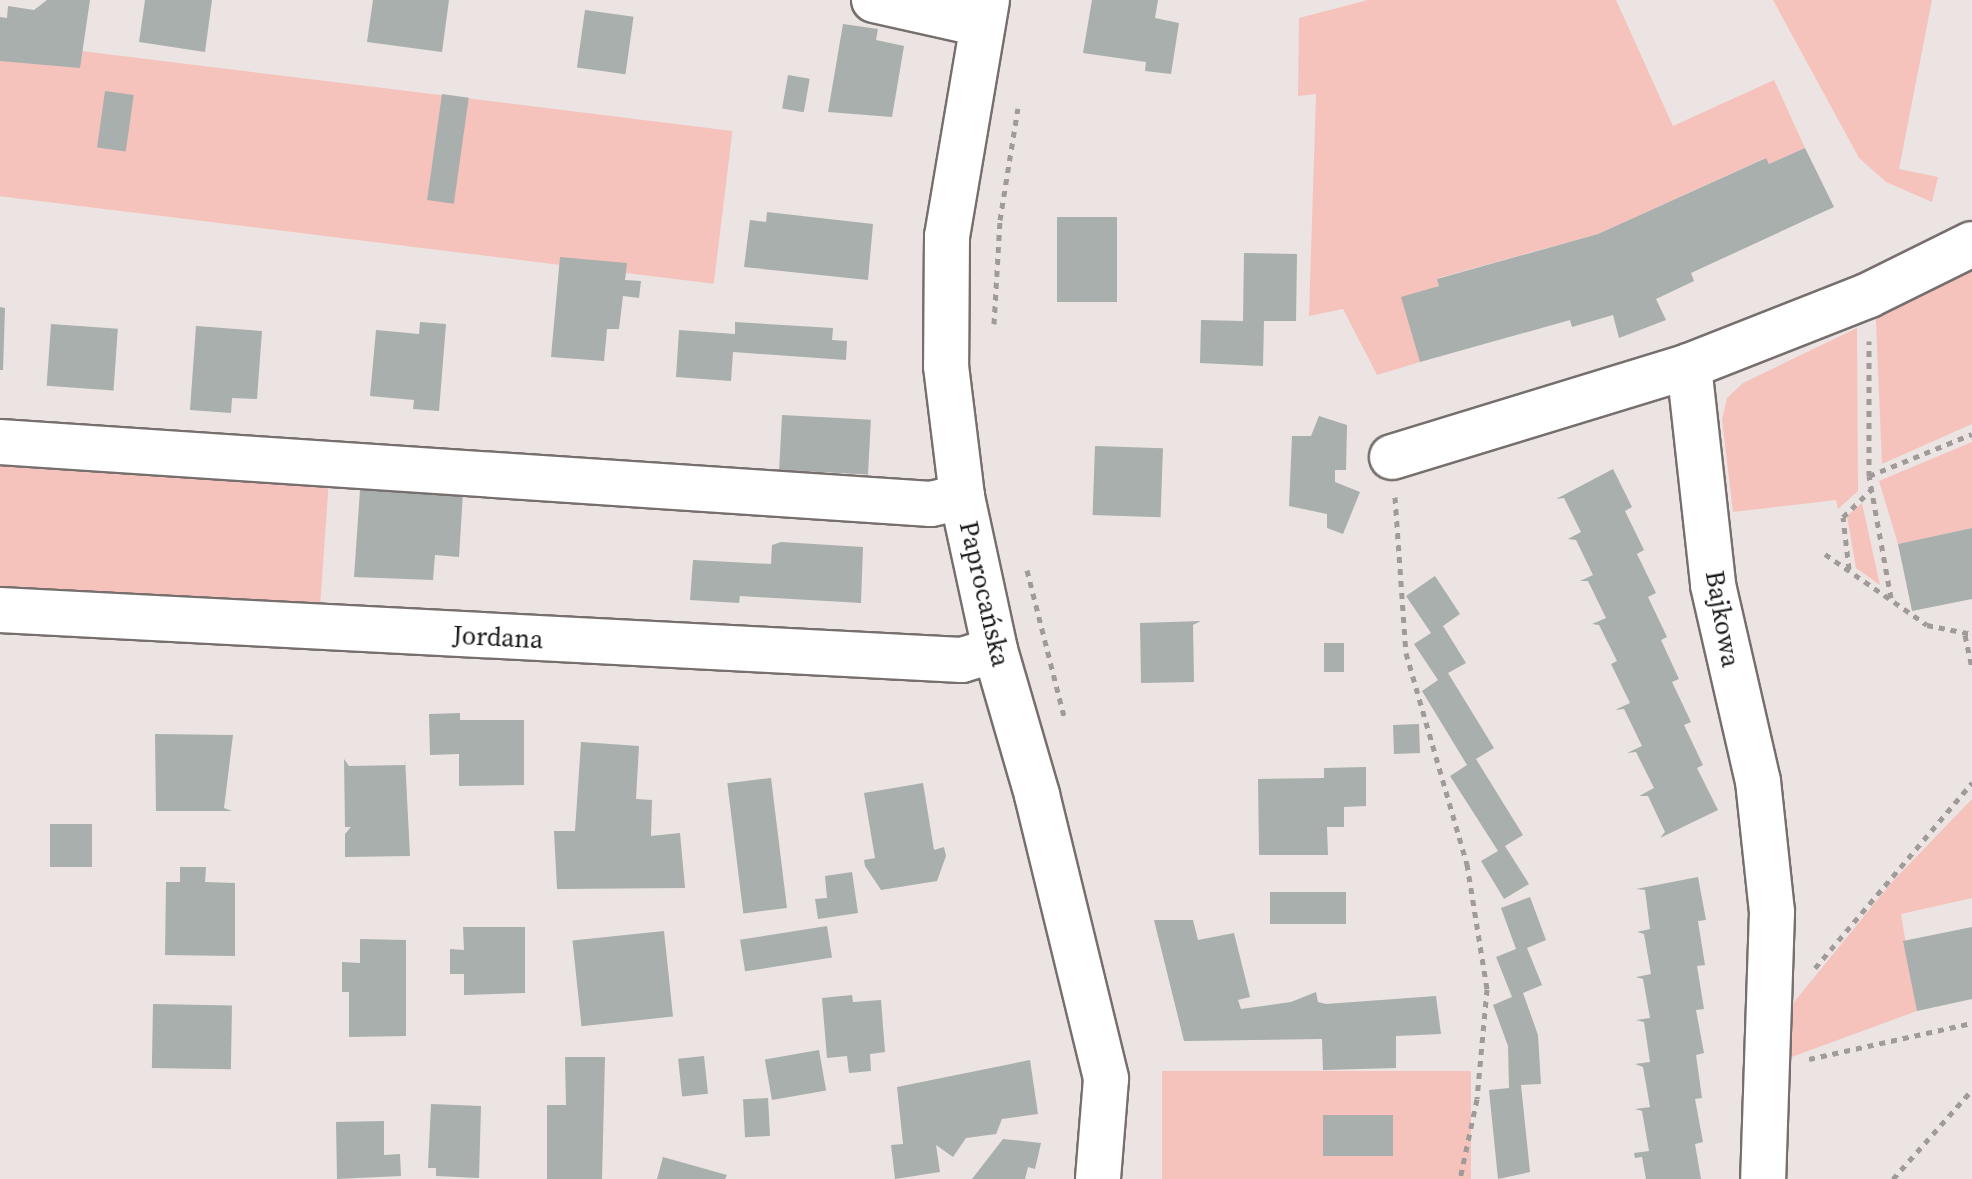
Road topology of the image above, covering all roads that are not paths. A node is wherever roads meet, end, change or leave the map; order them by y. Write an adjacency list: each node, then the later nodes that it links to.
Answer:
1 (874, 0): 2 (street)
2 (984, 12): 7 (street, Paprocańska)
3 (1972, 244): 4 (street)
4 (1689, 366): 6 (street); 11 (street, Bajkowa)
5 (0, 442): 7 (street)
6 (1392, 457)
7 (962, 497): 9 (street, Paprocańska)
8 (0, 610): 9 (street, Jordana)
9 (995, 650): 10 (street, Paprocańska)
10 (1098, 1179)
11 (1763, 1179)

